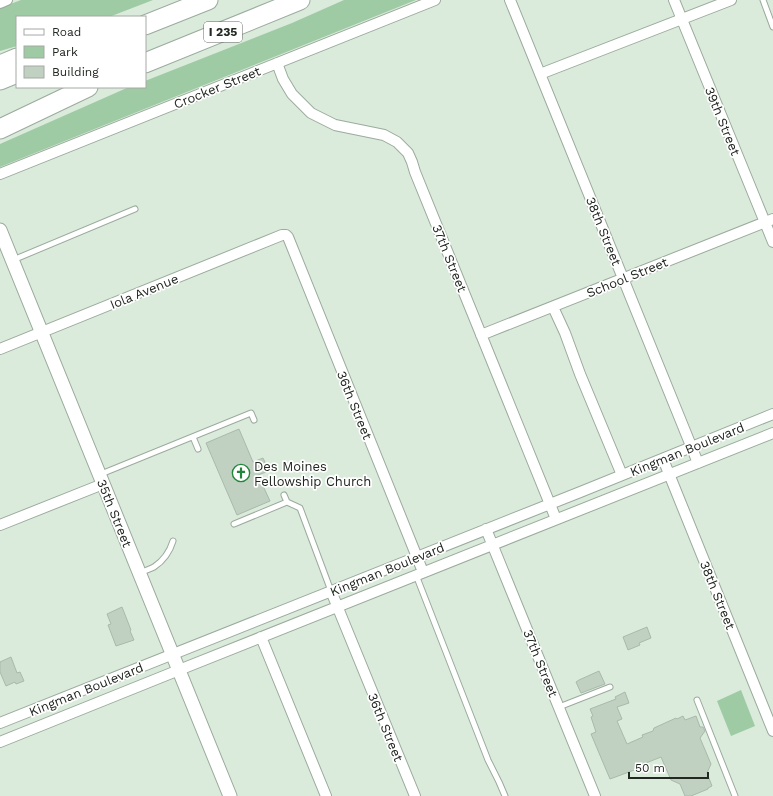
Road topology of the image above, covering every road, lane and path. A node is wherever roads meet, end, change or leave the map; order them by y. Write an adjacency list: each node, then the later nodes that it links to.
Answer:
1 (7, 0): 9 (street)
2 (208, 0): 11 (highway, I 235)
3 (300, 0): 14 (highway, I 235)
4 (435, 0): 15 (street, Crocker Street)
5 (510, 0): 18 (street, 38th Street)
6 (674, 0): 10 (street, 39th Street)
7 (731, 0): 10 (street)
8 (763, 0): 12 (lane)
9 (0, 3)
10 (682, 19): 18 (street); 25 (street, 39th Street)
11 (146, 24)
12 (773, 27)
13 (16, 58): 16 (highway)
14 (146, 62)
15 (278, 63): 23 (street, Crocker Street); 33 (street, 37th Street)
16 (0, 65)
17 (16, 73): 19 (highway)
18 (540, 74): 30 (street, 38th Street)
19 (0, 80)
20 (80, 88): 22 (highway)
21 (86, 88): 22 (highway)
22 (2, 123)
23 (0, 174)
24 (135, 209): 29 (lane)
25 (769, 221): 28 (street, 39th Street); 30 (street, School Street)
26 (0, 230): 29 (street, 35th Street)
27 (288, 238): 32 (street, Iola Avenue); 55 (street, 36th Street)
28 (773, 242)
29 (12, 261): 32 (street, 35th Street)
30 (623, 279): 31 (street, School Street); 39 (street, 38th Street)
31 (553, 307): 33 (street, School Street); 44 (street)
32 (42, 333): 34 (street, Iola Avenue); 45 (street, 35th Street)
33 (481, 335): 48 (street, 37th Street)
34 (0, 349)
35 (773, 414): 39 (street, Kingman Boulevard)
36 (254, 420): 38 (lane)
37 (773, 433): 42 (street, Kingman Boulevard)
38 (193, 437): 40 (lane); 45 (lane)
39 (692, 447): 41 (street, Kingman Boulevard); 42 (street, 38th Street)
40 (198, 450)
41 (663, 459): 43 (street, 38th Street); 44 (street, Kingman Boulevard)
42 (698, 463): 43 (street, Kingman Boulevard)
43 (669, 474): 49 (street, Kingman Boulevard); 67 (street, 38th Street)
44 (622, 475): 48 (street, Kingman Boulevard)
45 (101, 479): 51 (street); 56 (street, 35th Street)
46 (284, 495): 47 (lane)
47 (287, 502): 50 (lane); 58 (lane)
48 (550, 504): 49 (street, 37th Street); 52 (street, Kingman Boulevard)
49 (556, 519): 54 (street, Kingman Boulevard)
50 (234, 524)
51 (0, 525)
52 (486, 529): 54 (street, 37th Street); 55 (street, Kingman Boulevard)
53 (173, 541): 56 (lane)
54 (492, 544): 57 (street, Kingman Boulevard); 65 (street, 37th Street)
55 (416, 557): 57 (street, 36th Street); 58 (street, Kingman Boulevard)
56 (140, 573): 61 (street, 35th Street)
57 (419, 574): 59 (street, Kingman Boulevard); 72 (lane)
58 (331, 591): 59 (street, 36th Street); 61 (street, Kingman Boulevard)
59 (337, 606): 60 (street, Kingman Boulevard); 71 (street, 36th Street)
60 (261, 637): 62 (street, Kingman Boulevard); 70 (street)
61 (172, 654): 62 (street, 35th Street); 66 (street, Kingman Boulevard)
62 (179, 670): 68 (street, Kingman Boulevard); 69 (street, 35th Street)
63 (610, 688): 65 (lane)
64 (697, 700): 74 (lane)
65 (559, 708): 73 (street, 37th Street)
66 (0, 724)
67 (773, 731)
68 (0, 742)
69 (230, 796)
70 (326, 796)
71 (415, 796)
72 (505, 796)
73 (595, 796)
74 (735, 796)

